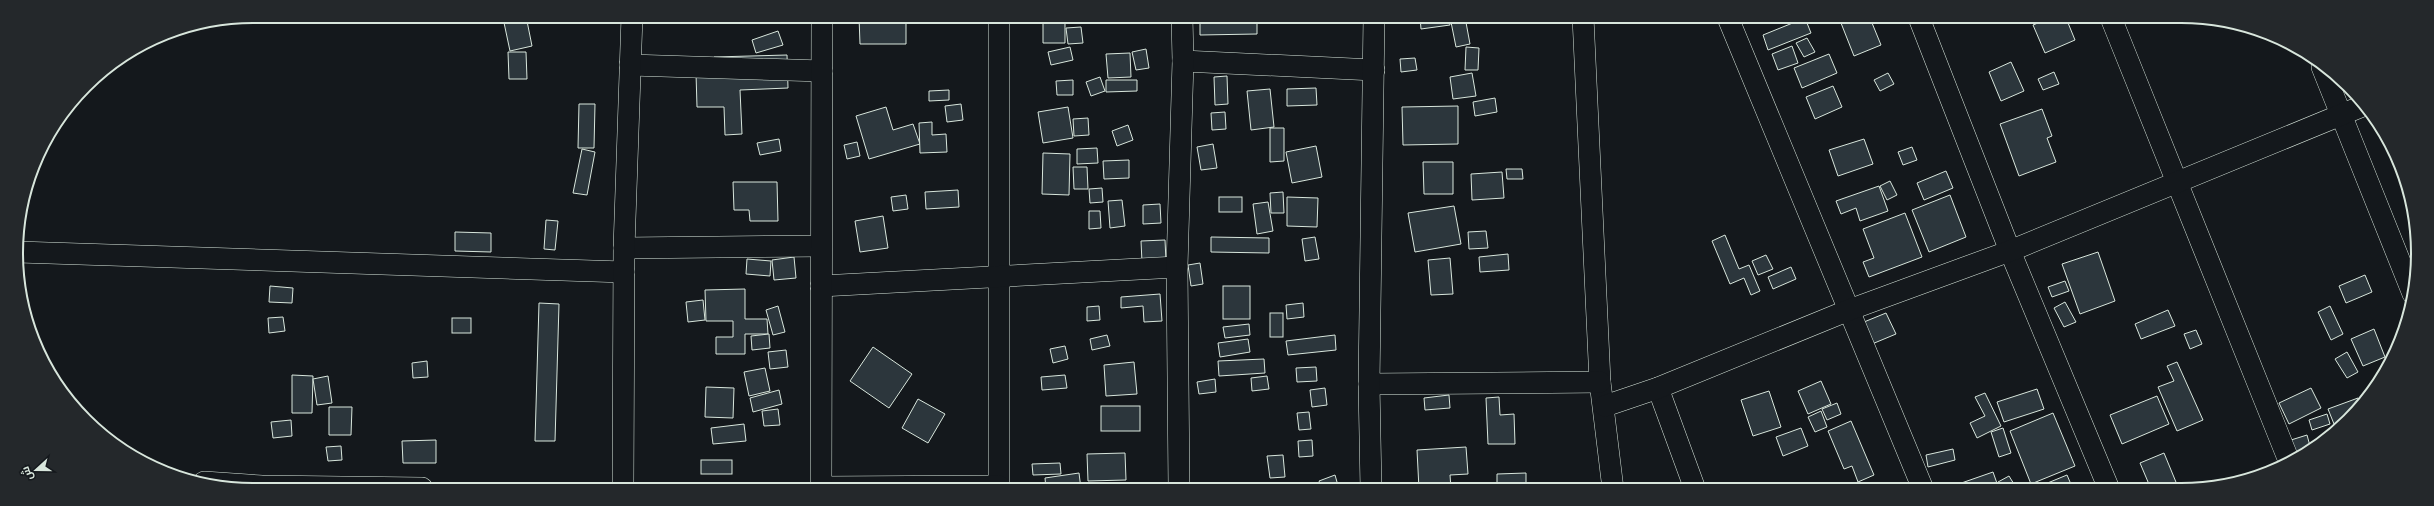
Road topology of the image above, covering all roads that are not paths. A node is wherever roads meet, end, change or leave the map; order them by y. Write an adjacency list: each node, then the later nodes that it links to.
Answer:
1 (632, 23): 11 (street)
2 (822, 23): 13 (street)
3 (999, 23): 24 (street)
4 (1182, 23): 10 (street)
5 (1374, 23): 12 (street)
6 (1582, 23): 28 (street)
7 (1730, 23): 27 (street)
8 (1921, 23): 20 (street)
9 (2113, 23): 17 (street)
10 (1183, 61): 12 (street); 22 (street)
11 (630, 65): 13 (street); 19 (street)
12 (1374, 70): 29 (street)
13 (822, 71): 18 (street)
14 (2325, 74): 16 (street)
15 (2359, 108): 16 (street)
16 (2342, 115): 17 (street); 25 (street)
17 (2178, 183): 20 (street); 32 (street)
18 (821, 246): 19 (street); 26 (street)
19 (624, 248): 23 (street)
20 (2010, 251): 27 (street); 41 (street)
21 (23, 252): 23 (street)
22 (1178, 267): 24 (street); 36 (street)
23 (624, 272): 33 (street)
24 (999, 277): 26 (street); 35 (street)
25 (2409, 284)
26 (822, 286): 34 (street)
27 (1850, 310): 30 (street); 40 (street)
28 (1600, 382): 29 (street); 31 (street)
29 (1369, 384): 37 (street)
30 (1658, 388): 31 (street); 39 (street)
31 (1605, 406): 38 (street)
32 (2287, 457)
33 (624, 483)
34 (821, 483)
35 (999, 483)
36 (1179, 483)
37 (1371, 483)
38 (1612, 483)
39 (1693, 483)
40 (1921, 483)
41 (2107, 483)

